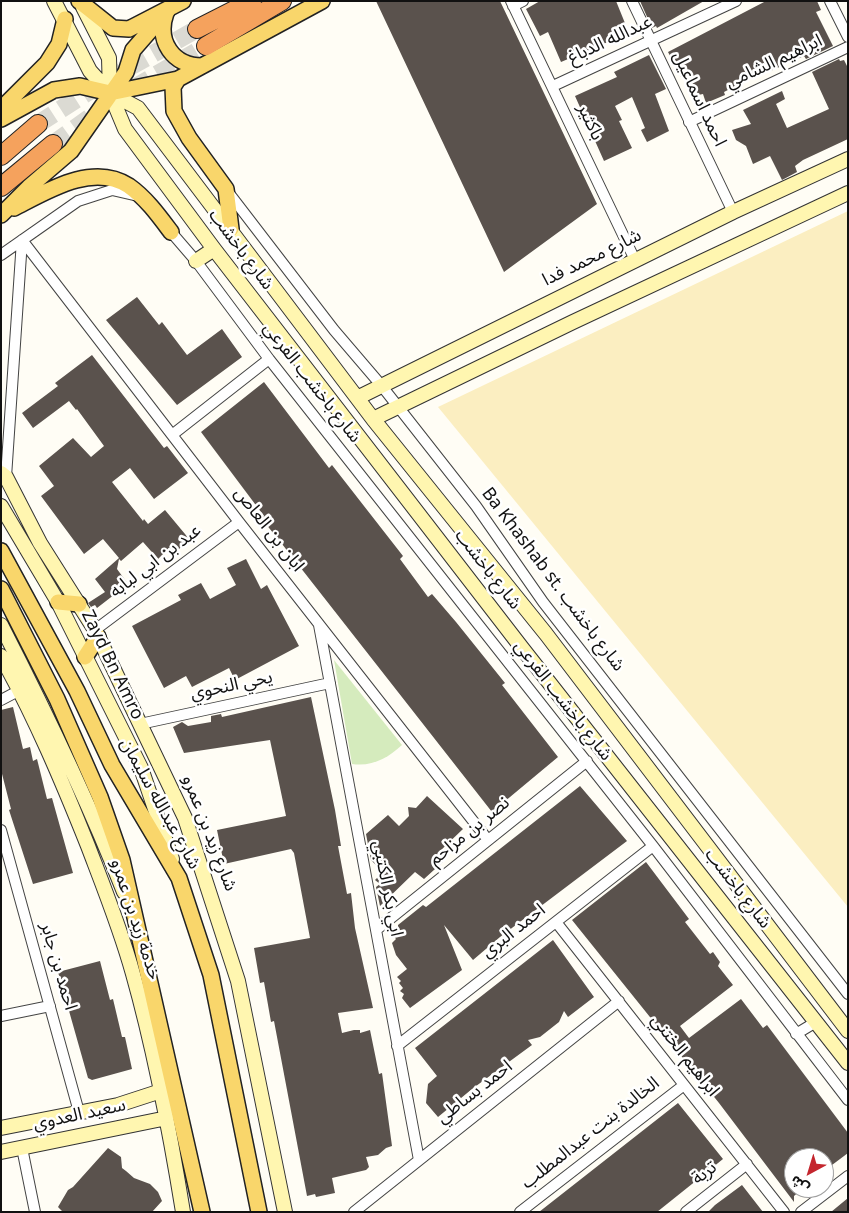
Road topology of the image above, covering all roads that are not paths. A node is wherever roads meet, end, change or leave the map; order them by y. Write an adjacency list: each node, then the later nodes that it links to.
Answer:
1 (54, 1): 12 (main road, شارع باخشب)
2 (79, 1): 11 (main road); 21 (main road, شارع باخشب)
3 (183, 1): 11 (main road)
4 (252, 1): 13 (highway)
5 (282, 1): 16 (highway)
6 (322, 1): 18 (main road)
7 (632, 1): 15 (street, احمد اسماعيل)
8 (830, 1): 14 (street)
9 (731, 2): 15 (street, عبدالله الدباغ)
10 (516, 3): 20 (street, باكثير)
11 (168, 10): 18 (main road); 21 (main road)
12 (65, 19): 21 (main road, شارع باخشب); 22 (main road)
13 (197, 29)
14 (848, 37)
15 (651, 41): 20 (street, عبدالله الدباغ); 24 (street, احمد اسماعيل)
16 (206, 46)
17 (848, 47): 24 (street, ابراهيم الشامي)
18 (202, 66): 19 (main road)
19 (178, 79): 21 (main road); 30 (main road)
20 (553, 86): 40 (street, باكثير)
21 (110, 93): 23 (main road); 34 (main road); 35 (main road, شارع باخشب); 38 (main road, شارع باخشب)
22 (1, 109)
23 (1, 119)
24 (689, 122): 33 (street, احمد اسماعيل)
25 (38, 124): 27 (highway)
26 (53, 144): 29 (highway)
27 (1, 156)
28 (848, 159): 33 (main road, شارع محمد فدا)
29 (1, 187)
30 (226, 189): 35 (main road); 43 (street, Ba Khashab st. شارع باخشب)
31 (848, 193): 45 (main road)
32 (144, 200): 34 (main road); 36 (main road); 37 (street)
33 (733, 212): 40 (main road, شارع محمد فدا)
34 (3, 214)
35 (231, 229): 44 (main road, شارع باخشب)
36 (171, 232): 41 (street, شارع باخشب الفرعي)
37 (22, 240): 39 (street); 47 (street, ابان بن العاص); 48 (street)
38 (214, 249): 41 (main road); 53 (main road, شارع باخشب)
39 (1, 255)
40 (635, 260): 43 (main road, شارع محمد فدا)
41 (196, 261): 42 (street, شارع باخشب الفرعي)
42 (269, 359): 47 (street); 56 (street, شارع باخشب الفرعي)
43 (381, 385): 44 (main road, شارع محمد فدا); 45 (street, Ba Khashab st. شارع باخشب)
44 (357, 398): 46 (main road, شارع باخشب)
45 (398, 407): 46 (main road); 74 (street, Ba Khashab st. شارع باخشب)
46 (373, 419): 79 (main road, شارع باخشب)
47 (172, 435): 50 (street, ابان بن العاص)
48 (3, 475): 55 (main road, شارع زيد بن عمرو)
49 (1, 506): 54 (main road, Zayd Bn Amro)
50 (239, 522): 57 (street, ابان بن العاص); 59 (street, عبد بن ابي لبابه)
51 (1, 551): 70 (main road, شارع عبدالله سليمان)
52 (1, 589): 72 (main road)
53 (481, 595): 56 (street); 78 (main road, شارع باخشب)
54 (58, 602): 55 (main road); 61 (main road, Zayd Bn Amro)
55 (79, 604): 59 (main road, شارع زيد بن عمرو)
56 (466, 607): 66 (street, شارع باخشب الفرعي)
57 (318, 623): 62 (street, ابي بكر الكتبي); 68 (street, ابان بن العاص)
58 (1, 625): 72 (main road)
59 (96, 633): 61 (main road); 65 (main road, شارع زيد بن عمرو)
60 (1, 656): 63 (main road, خدمة زيد بن عمرو)
61 (85, 657): 70 (main road, Zayd Bn Amro)
62 (330, 683): 65 (street, يحي النحوي); 73 (street, ابي بكر الكتبي)
63 (20, 690): 64 (street); 84 (main road, خدمة زيد بن عمرو)
64 (1, 700)
65 (140, 724): 98 (main road, شارع زيد بن عمرو)
66 (587, 761): 68 (street, نصر بن مزاحم); 69 (street, شارع باخشب الفرعي)
67 (1, 830): 76 (street, احمد بن جابر)
68 (488, 840): 73 (street, نصر بن مزاحم)
69 (653, 846): 71 (street, احمد البري); 80 (street, شارع باخشب الفرعي)
70 (179, 878): 97 (main road, شارع عبدالله سليمان)
71 (556, 922): 75 (street, ابراهيم الختني); 81 (street, احمد البري)
72 (139, 929): 96 (main road)
73 (376, 930): 81 (street, ابي بكر الكتبي)
74 (848, 994)
75 (619, 1002): 83 (street, ابراهيم الختني); 91 (street, احمد بساطي)
76 (50, 1006): 77 (street); 86 (street, احمد بن جابر)
77 (1, 1016)
78 (816, 1022): 80 (street); 82 (main road, شارع باخشب)
79 (848, 1031)
80 (796, 1034): 85 (street, شارع باخشب الفرعي)
81 (397, 1046): 91 (street, ابي بكر الكتبي)
82 (848, 1063)
83 (684, 1084): 92 (street, ابراهيم الختني); 100 (street, الخالدة بنت عبدالمطلب)
84 (161, 1091): 86 (main road, سعيد العدوي); 87 (main road, خدمة زيد بن عمرو)
85 (848, 1100)
86 (79, 1112): 88 (main road, سعيد العدوي)
87 (167, 1118): 89 (main road, سعيد العدوي); 95 (main road, خدمة زيد بن عمرو)
88 (1, 1128)
89 (22, 1148): 90 (main road, سعيد العدوي); 94 (street)
90 (1, 1152)
91 (419, 1160): 99 (street, احمد بساطي)
92 (747, 1164): 101 (street, تربة); 102 (street, ابراهيم الختني)
93 (848, 1176): 103 (street)
94 (35, 1212)
95 (183, 1212)
96 (202, 1212)
97 (259, 1212)
98 (285, 1212)
99 (354, 1212)
100 (520, 1212)
101 (686, 1212)
102 (784, 1212)
103 (801, 1212)

